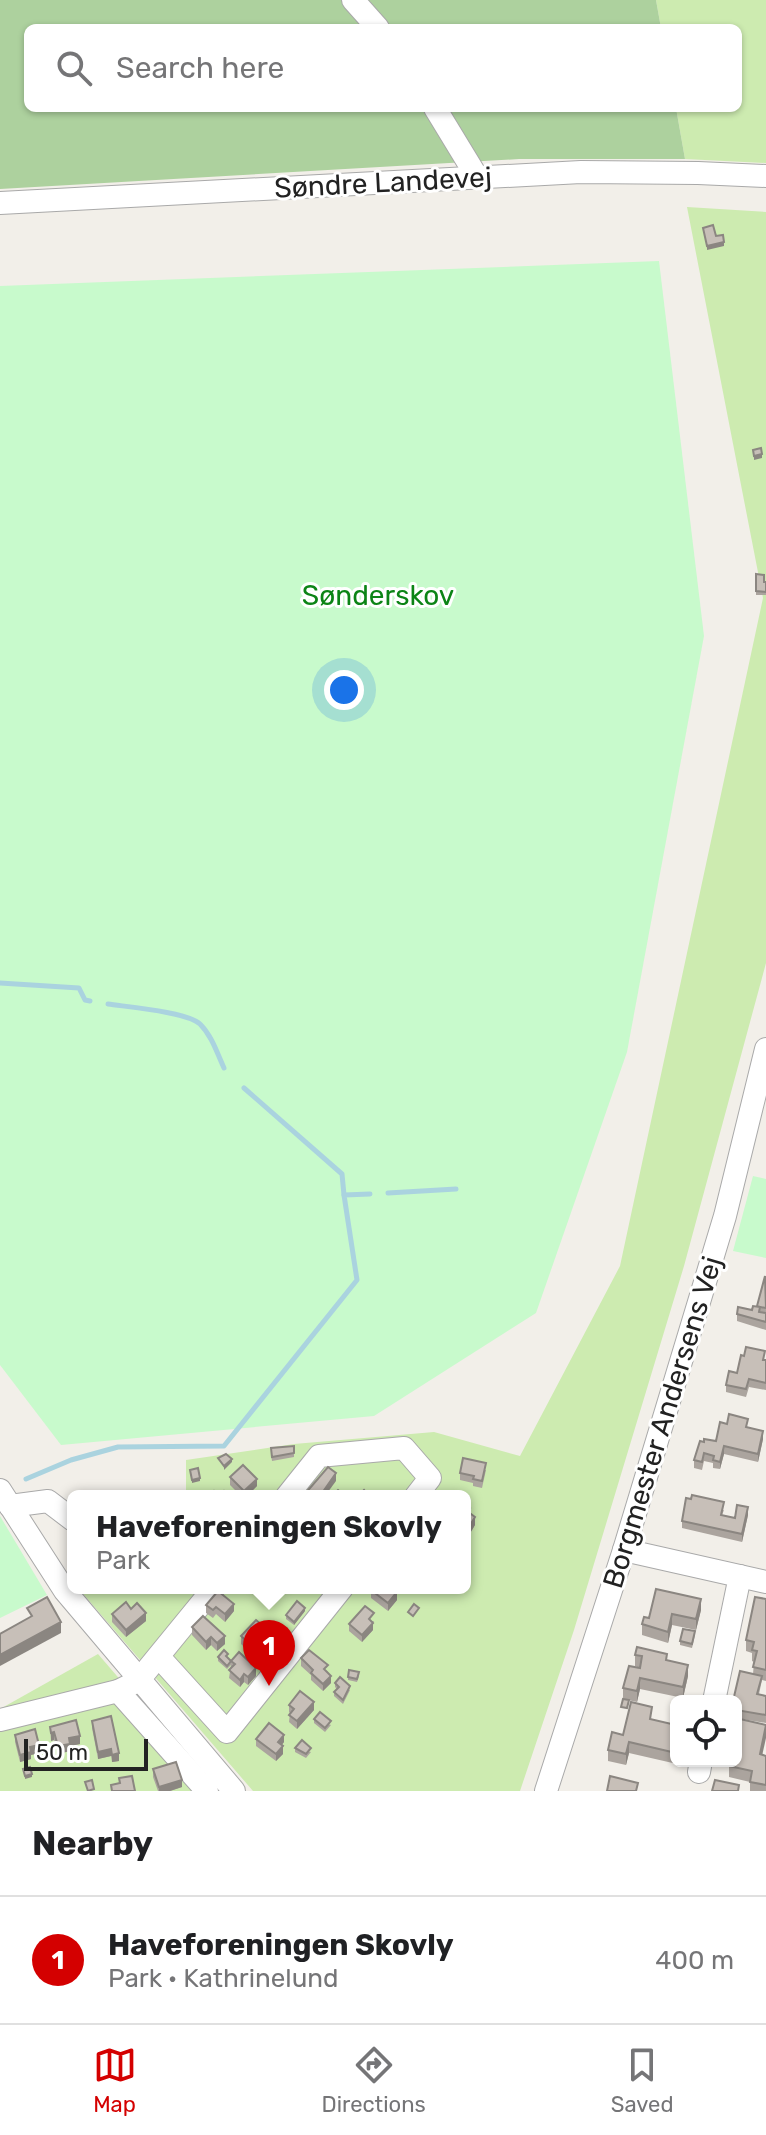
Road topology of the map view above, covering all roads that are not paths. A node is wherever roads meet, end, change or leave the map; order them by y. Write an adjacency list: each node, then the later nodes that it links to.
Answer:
1 (353, 0): 2 (street)
2 (374, 24)
3 (437, 112): 5 (street)
4 (766, 176): 5 (street, Søndre Landevej)
5 (477, 177): 6 (street, Søndre Landevej)
6 (0, 203)
7 (766, 1049): 12 (street, Borgmester Andersens Vej)
8 (292, 1490): 9 (street)
9 (421, 1490)
10 (5, 1498): 11 (street); 18 (street)
11 (67, 1515)
12 (624, 1550): 13 (street); 23 (street, Borgmester Andersens Vej)
13 (740, 1576): 14 (street); 19 (street)
14 (766, 1580)
15 (209, 1594): 17 (street)
16 (337, 1594): 17 (street)
17 (159, 1657): 18 (street)
18 (128, 1686): 20 (street); 21 (street); 22 (street)
19 (715, 1695)
20 (0, 1720)
21 (207, 1791)
22 (234, 1791)
23 (546, 1791)

